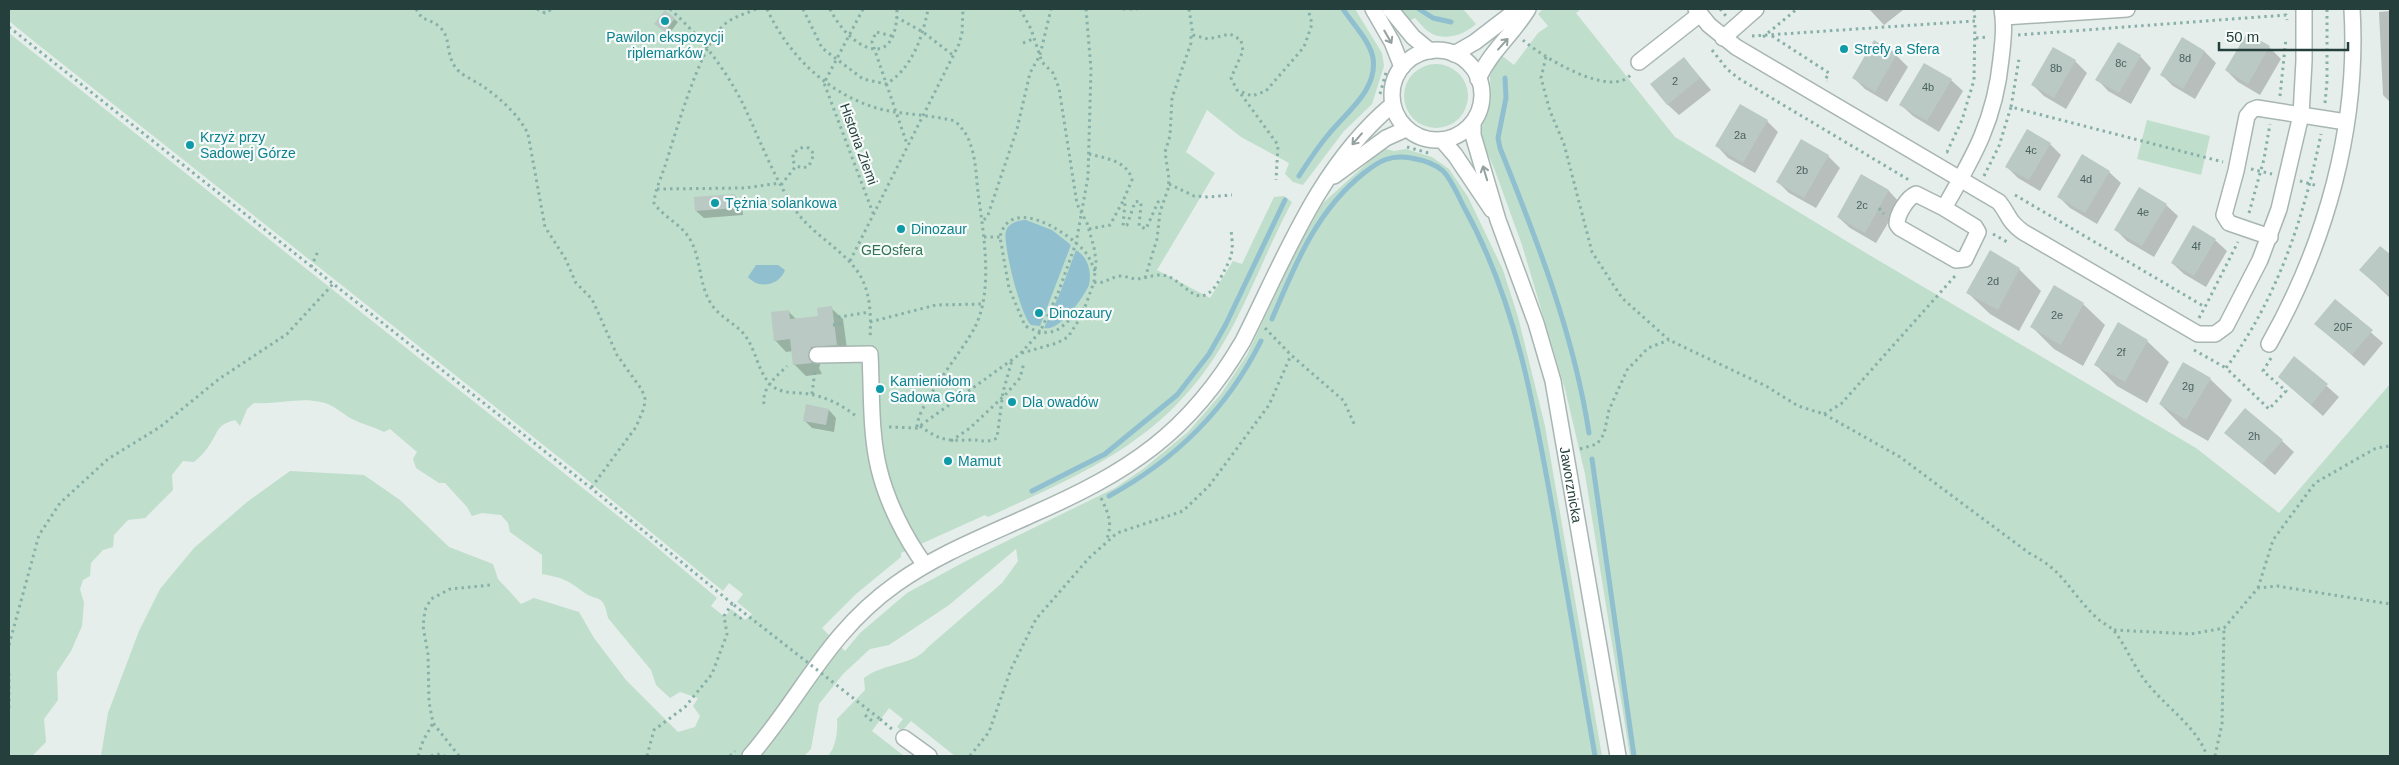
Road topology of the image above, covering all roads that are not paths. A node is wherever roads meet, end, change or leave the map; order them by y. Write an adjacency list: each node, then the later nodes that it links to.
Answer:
1 (1373, 9): 15 (street, one-way to 15)
2 (1390, 9): 12 (street)
3 (1518, 9): 13 (street)
4 (1528, 9): 16 (street, one-way to 4)
5 (1756, 9): 11 (street)
6 (2127, 9): 10 (street)
7 (2304, 9): 18 (street)
8 (2352, 9): 19 (street)
9 (1698, 11): 11 (street); 14 (street)
10 (2003, 13): 23 (street)
11 (1723, 38): 23 (street)
12 (1430, 50): 13 (street); 15 (street)
13 (1454, 54): 16 (street)
14 (1639, 62)
15 (1395, 65): 17 (street)
16 (1478, 79): 20 (street)
17 (1392, 105): 21 (street); 24 (street, one-way to 24)
18 (2301, 115): 19 (street); 27 (street); 27 (street)
19 (2346, 122): 28 (street)
20 (1472, 123): 22 (street); 26 (street, Jaworznicka, one-way to 20)
21 (1406, 129): 22 (street); 24 (street)
22 (1442, 140): 26 (street, Jaworznicka)
23 (1965, 172): 25 (street); 27 (street)
24 (1327, 181): 30 (street)
25 (1944, 208): 25 (street)
26 (1498, 220): 34 (street, Jaworznicka)
27 (2270, 237)
28 (2269, 344)
29 (817, 355): 30 (street)
30 (926, 565): 32 (street)
31 (904, 738): 33 (street)
32 (750, 756)
33 (929, 756)
34 (1618, 756)

